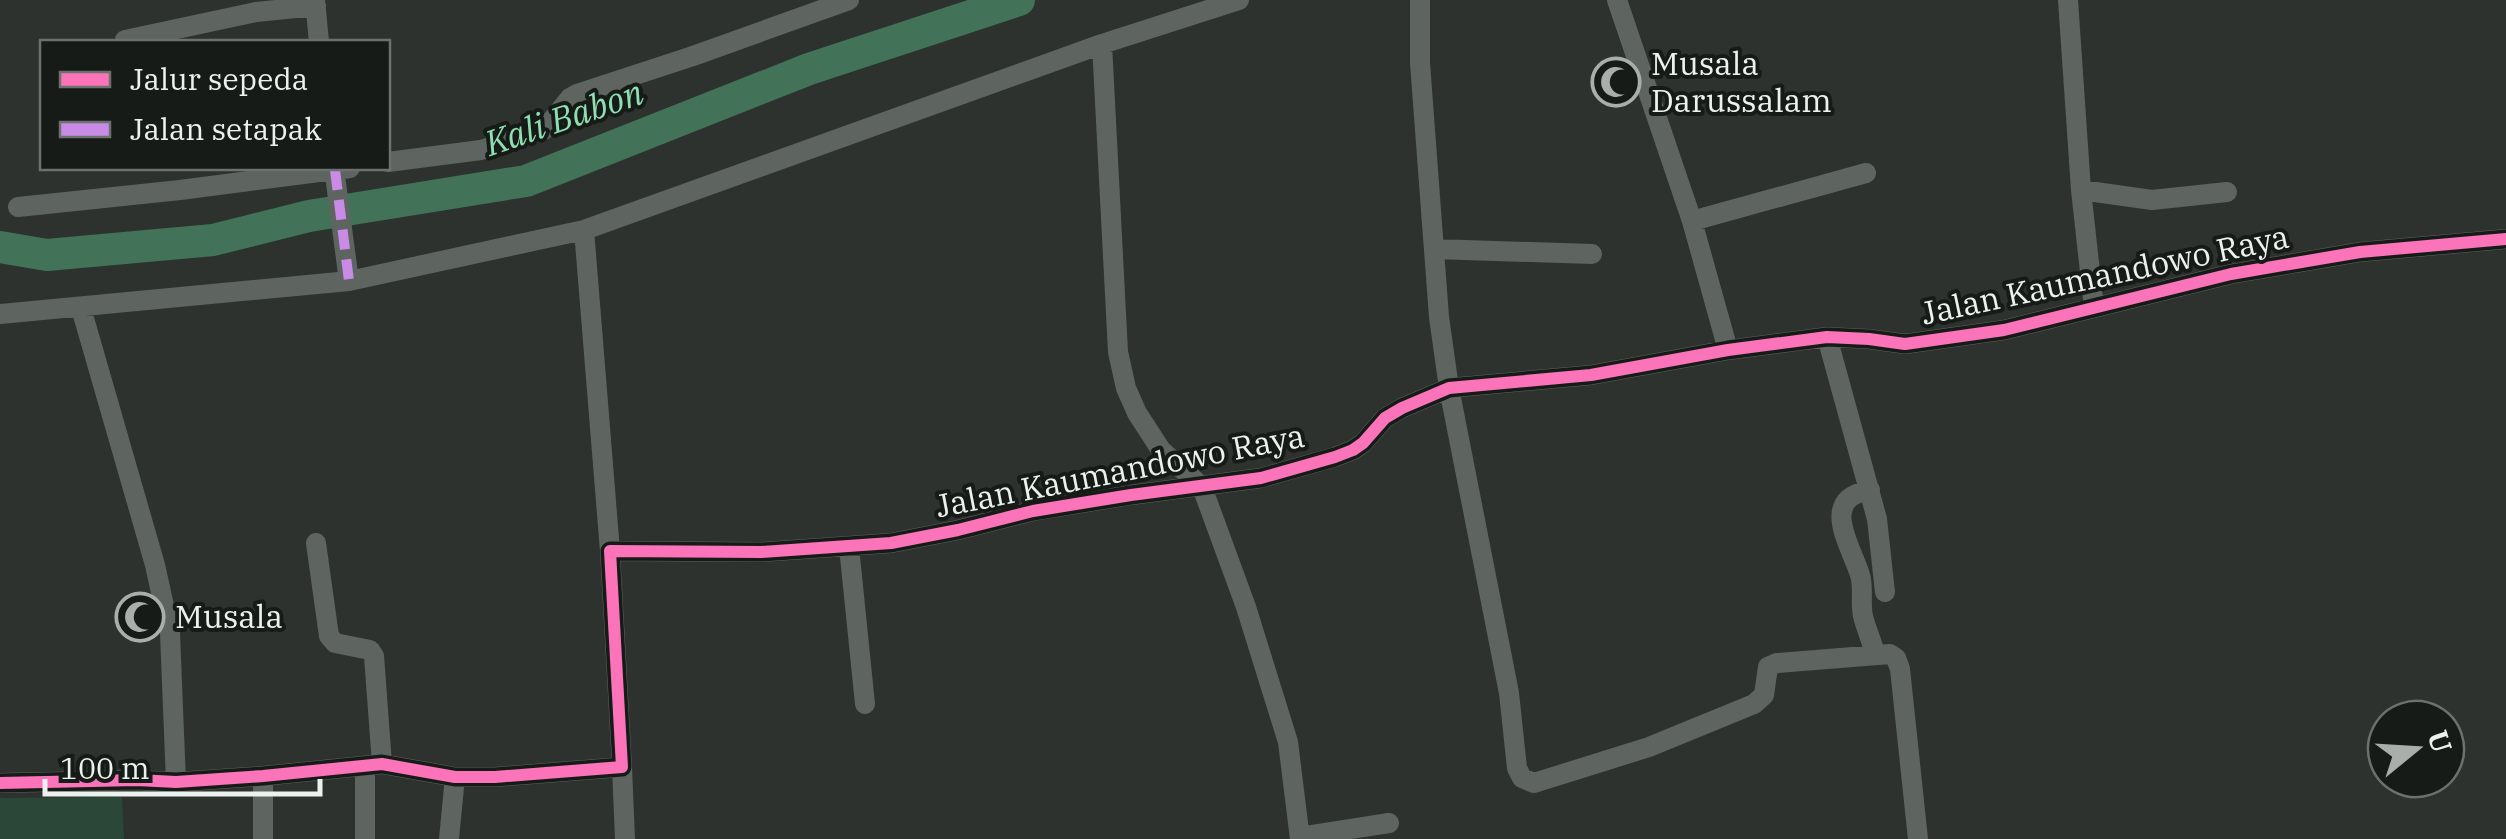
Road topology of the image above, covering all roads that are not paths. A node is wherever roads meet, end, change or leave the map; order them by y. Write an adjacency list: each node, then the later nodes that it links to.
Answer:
1 (848, 0): 10 (street)
2 (1239, 0): 9 (street)
3 (1420, 0): 20 (street)
4 (1617, 0): 17 (street)
5 (2068, 0): 14 (street)
6 (316, 3): 7 (street); 8 (street)
7 (124, 40)
8 (319, 40)
9 (1102, 44): 18 (street); 29 (street)
10 (390, 162)
11 (325, 170): 16 (street)
12 (340, 170): 22 (street)
13 (1866, 173): 17 (street)
14 (2081, 190): 15 (street); 24 (street)
15 (2227, 192)
16 (18, 207)
17 (1692, 221): 27 (street)
18 (584, 230): 22 (street); 33 (street)
19 (2506, 239): 24 (street, Jalan Kaumandowo Raya)
20 (1434, 249): 21 (street); 28 (street)
21 (1592, 254)
22 (349, 278): 23 (street)
23 (82, 308): 25 (street); 41 (street)
24 (2094, 308): 26 (street, Jalan Kaumandowo Raya)
25 (0, 314)
26 (1827, 338): 27 (street, Jalan Kaumandowo Raya); 30 (street)
27 (1728, 350): 28 (street, Jalan Kaumandowo Raya)
28 (1450, 388): 29 (street, Jalan Kaumandowo Raya); 35 (street)
29 (1202, 486): 32 (street, Jalan Kaumandowo Raya); 44 (street)
30 (1870, 490): 34 (street); 35 (street)
31 (316, 543): 37 (street)
32 (849, 547): 33 (street, Jalan Kaumandowo Raya); 36 (street)
33 (610, 551): 38 (street)
34 (1885, 592)
35 (1875, 654): 49 (street)
36 (864, 704)
37 (374, 765): 39 (street); 40 (street); 46 (street)
38 (622, 767): 40 (street); 48 (street)
39 (263, 776): 41 (street); 45 (street)
40 (455, 777): 47 (street)
41 (176, 782): 42 (street)
42 (0, 783)
43 (1390, 823): 44 (street)
44 (1300, 838)
45 (263, 839)
46 (365, 839)
47 (449, 839)
48 (625, 839)
49 (1918, 839)

